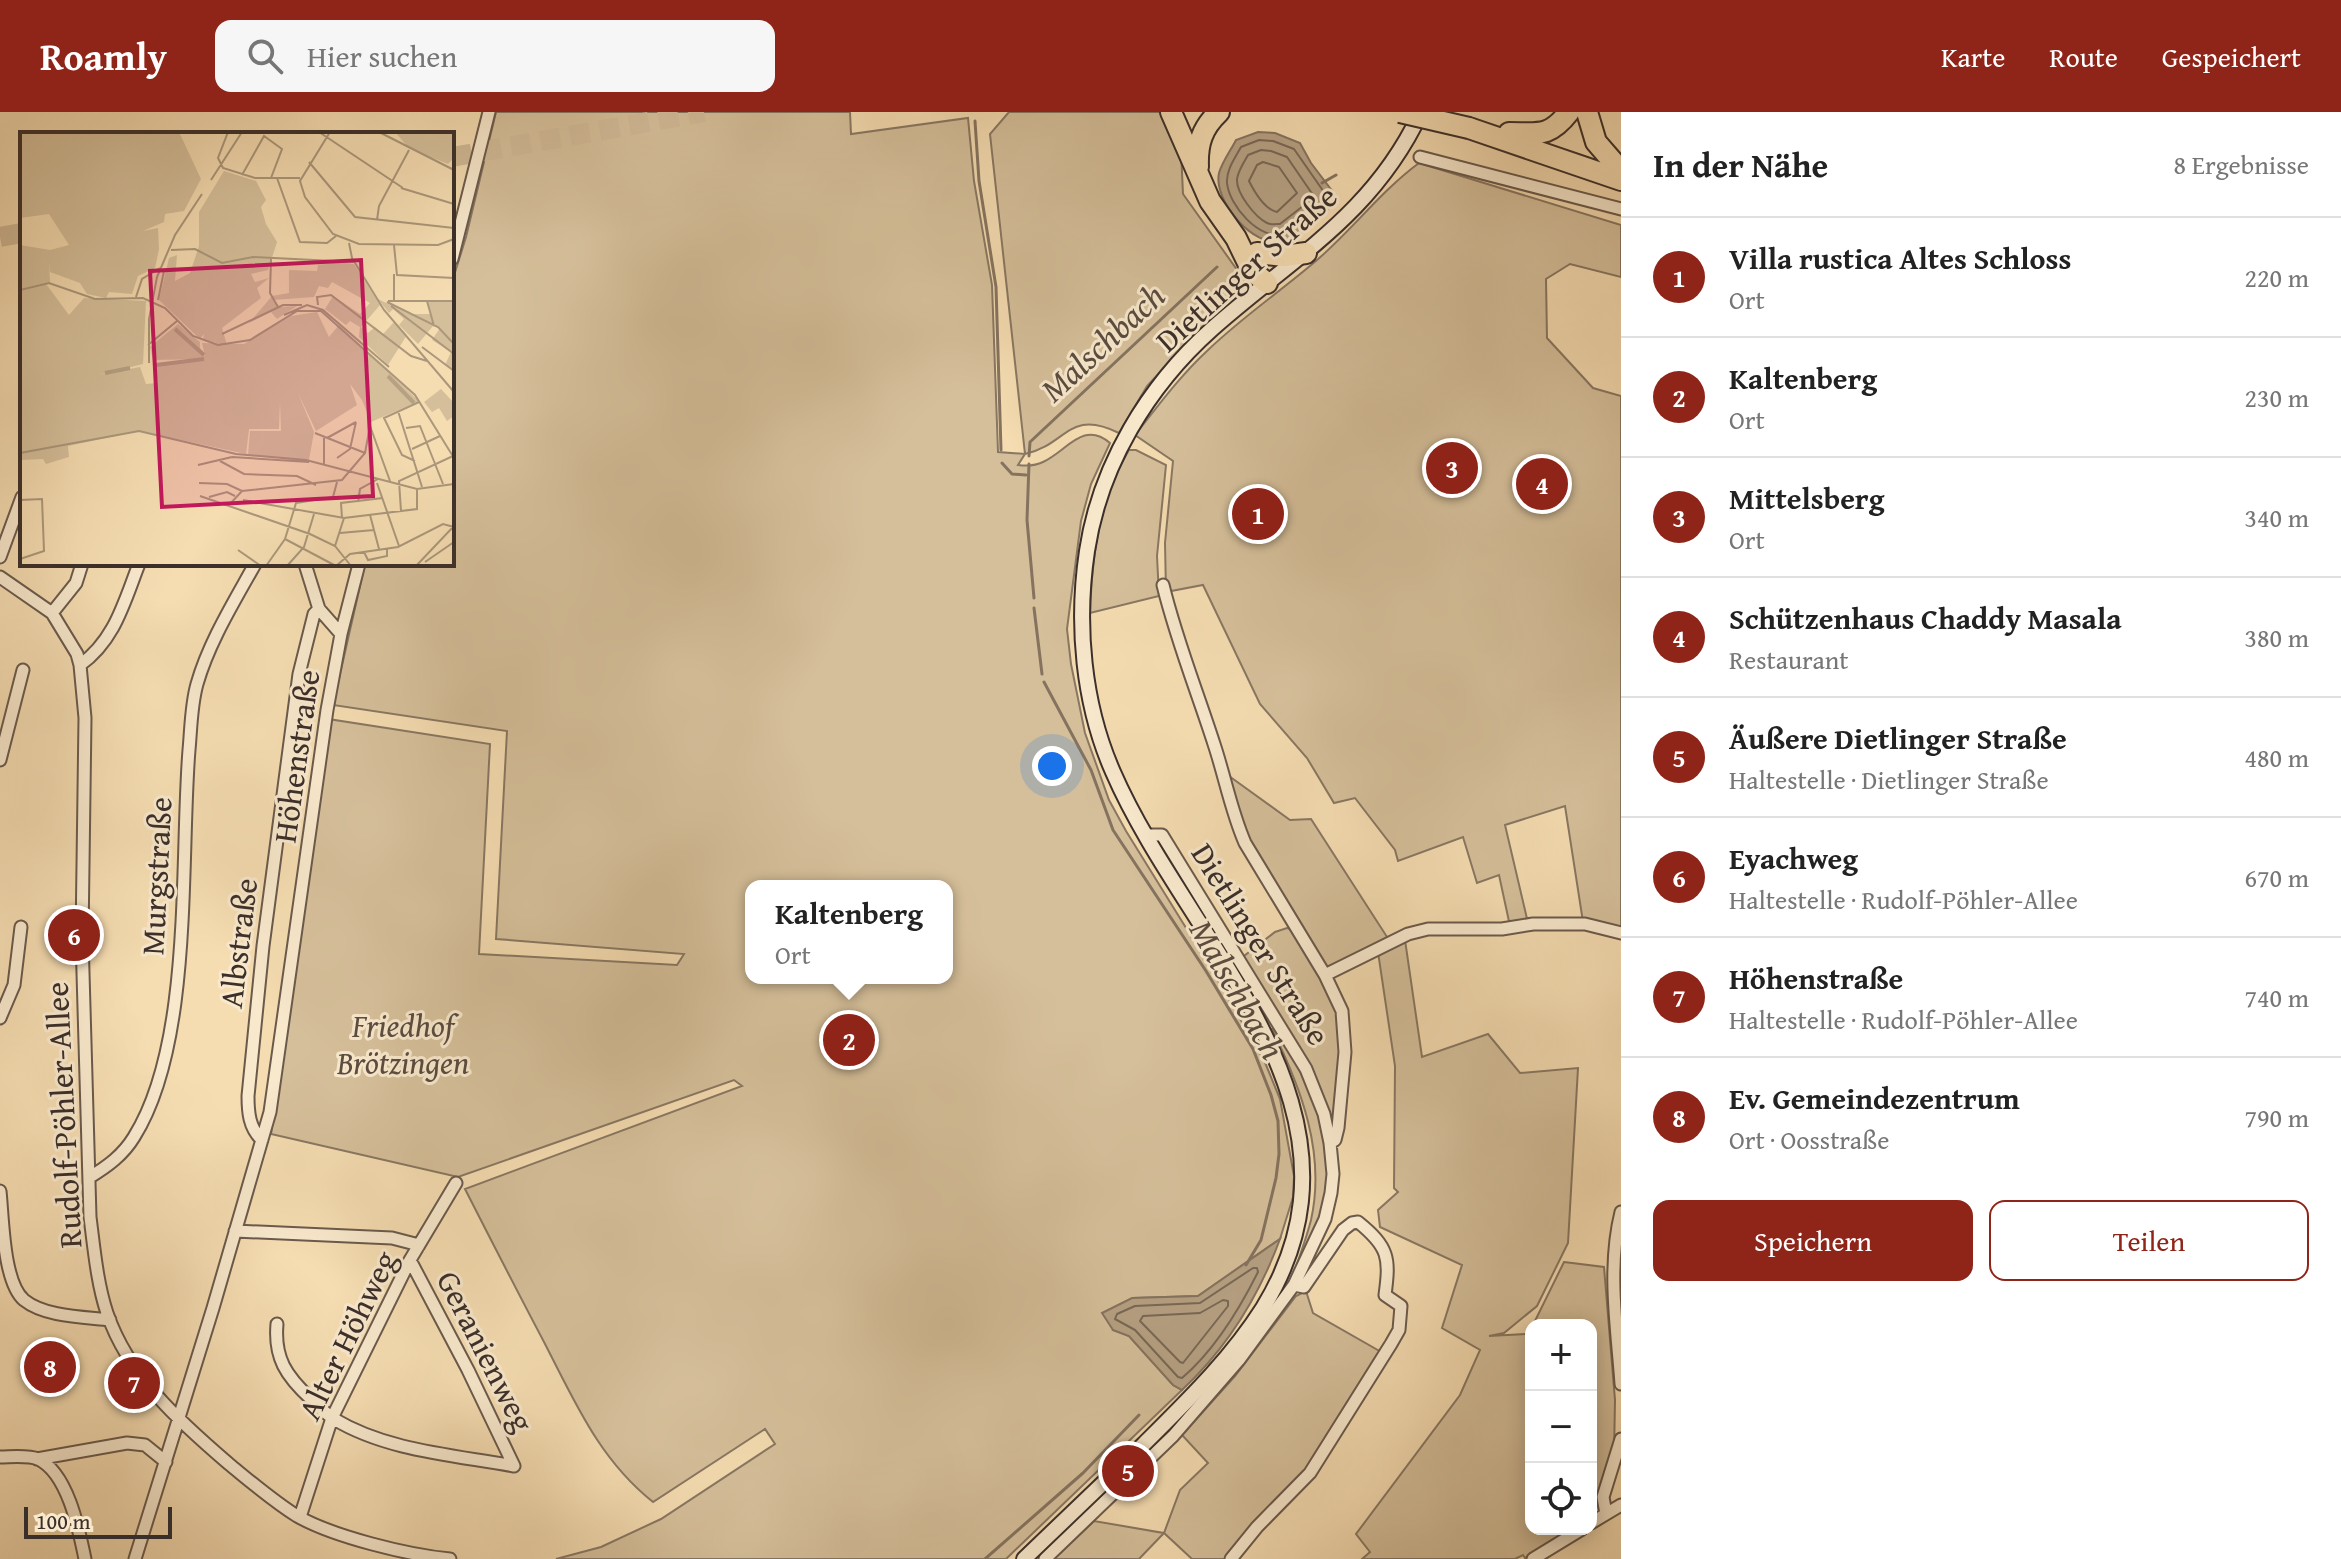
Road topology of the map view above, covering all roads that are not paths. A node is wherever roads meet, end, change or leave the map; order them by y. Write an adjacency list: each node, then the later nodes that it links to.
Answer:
1 (489, 112): 15 (street)
2 (1171, 112): 11 (highway)
3 (1219, 112): 11 (highway)
4 (1400, 112): 8 (highway, bridge)
5 (1421, 112): 17 (main road, Dietlinger Straße)
6 (1569, 112): 8 (highway)
7 (1587, 112): 10 (highway)
8 (1477, 130): 12 (highway)
9 (1420, 157): 13 (street)
10 (1621, 171)
11 (1199, 179): 14 (highway)
12 (1621, 180)
13 (1621, 209)
14 (1236, 238): 16 (highway); 18 (highway)
15 (454, 251)
16 (1257, 253): 17 (highway); 18 (highway)
17 (1306, 253): 18 (main road, Dietlinger Straße)
18 (1267, 283): 34 (main road, Dietlinger Straße)
19 (20, 502): 20 (street)
20 (0, 557)
21 (81, 566): 29 (street)
22 (138, 566): 31 (street)
23 (254, 566): 41 (street, Murgstraße)
24 (306, 566): 28 (street)
25 (358, 566): 30 (street, Höhenstraße)
26 (0, 577): 29 (street, Rudolf-Pöhler-Allee)
27 (1163, 585): 37 (street, Dietlinger Straße)
28 (319, 609): 30 (street); 39 (street, Albstraße)
29 (52, 613): 31 (street, Rudolf-Pöhler-Allee)
30 (341, 634): 39 (street, Höhenstraße)
31 (80, 665): 41 (street, Rudolf-Pöhler-Allee)
32 (23, 670): 33 (street)
33 (0, 760)
34 (1146, 835): 40 (street, Dietlinger Straße); 66 (main road, Dietlinger Straße)
35 (21, 927): 38 (street)
36 (1621, 933): 37 (street, Dietlinger Straße)
37 (1325, 975): 40 (street, Dietlinger Straße)
38 (0, 1018)
39 (262, 1140): 45 (street, Höhenstraße)
40 (1330, 1143): 48 (street, Dietlinger Straße)
41 (90, 1177): 49 (street, Rudolf-Pöhler-Allee)
42 (456, 1183): 46 (street, Alter Höhweg)
43 (0, 1191): 49 (street)
44 (1621, 1212): 51 (street)
45 (235, 1231): 46 (street); 53 (street, Höhenstraße)
46 (419, 1245): 47 (street, Alter Höhweg)
47 (410, 1260): 52 (street, Alter Höhweg); 52 (street, Geranienweg)
48 (1294, 1285): 67 (street, Dietlinger Straße); 68 (street, Dietlinger Straße)
49 (110, 1320): 53 (street, Rudolf-Pöhler-Allee)
50 (277, 1324): 52 (street)
51 (1621, 1384)
52 (332, 1418): 60 (street, Alter Höhweg)
53 (179, 1421): 57 (street, Höhenstraße); 60 (street, Rudolf-Pöhler-Allee)
54 (1621, 1439): 59 (street)
55 (0, 1457): 56 (street)
56 (37, 1459): 57 (street); 63 (street)
57 (166, 1462): 64 (street, Höhenstraße)
58 (1621, 1505): 59 (street)
59 (1606, 1514): 61 (street)
60 (300, 1517): 65 (street, Rudolf-Pöhler-Allee)
61 (1597, 1519)
62 (1572, 1535): 69 (street)
63 (85, 1559)
64 (135, 1559)
65 (450, 1559)
66 (1024, 1559)
67 (1045, 1559)
68 (1231, 1559)
69 (1533, 1559)

